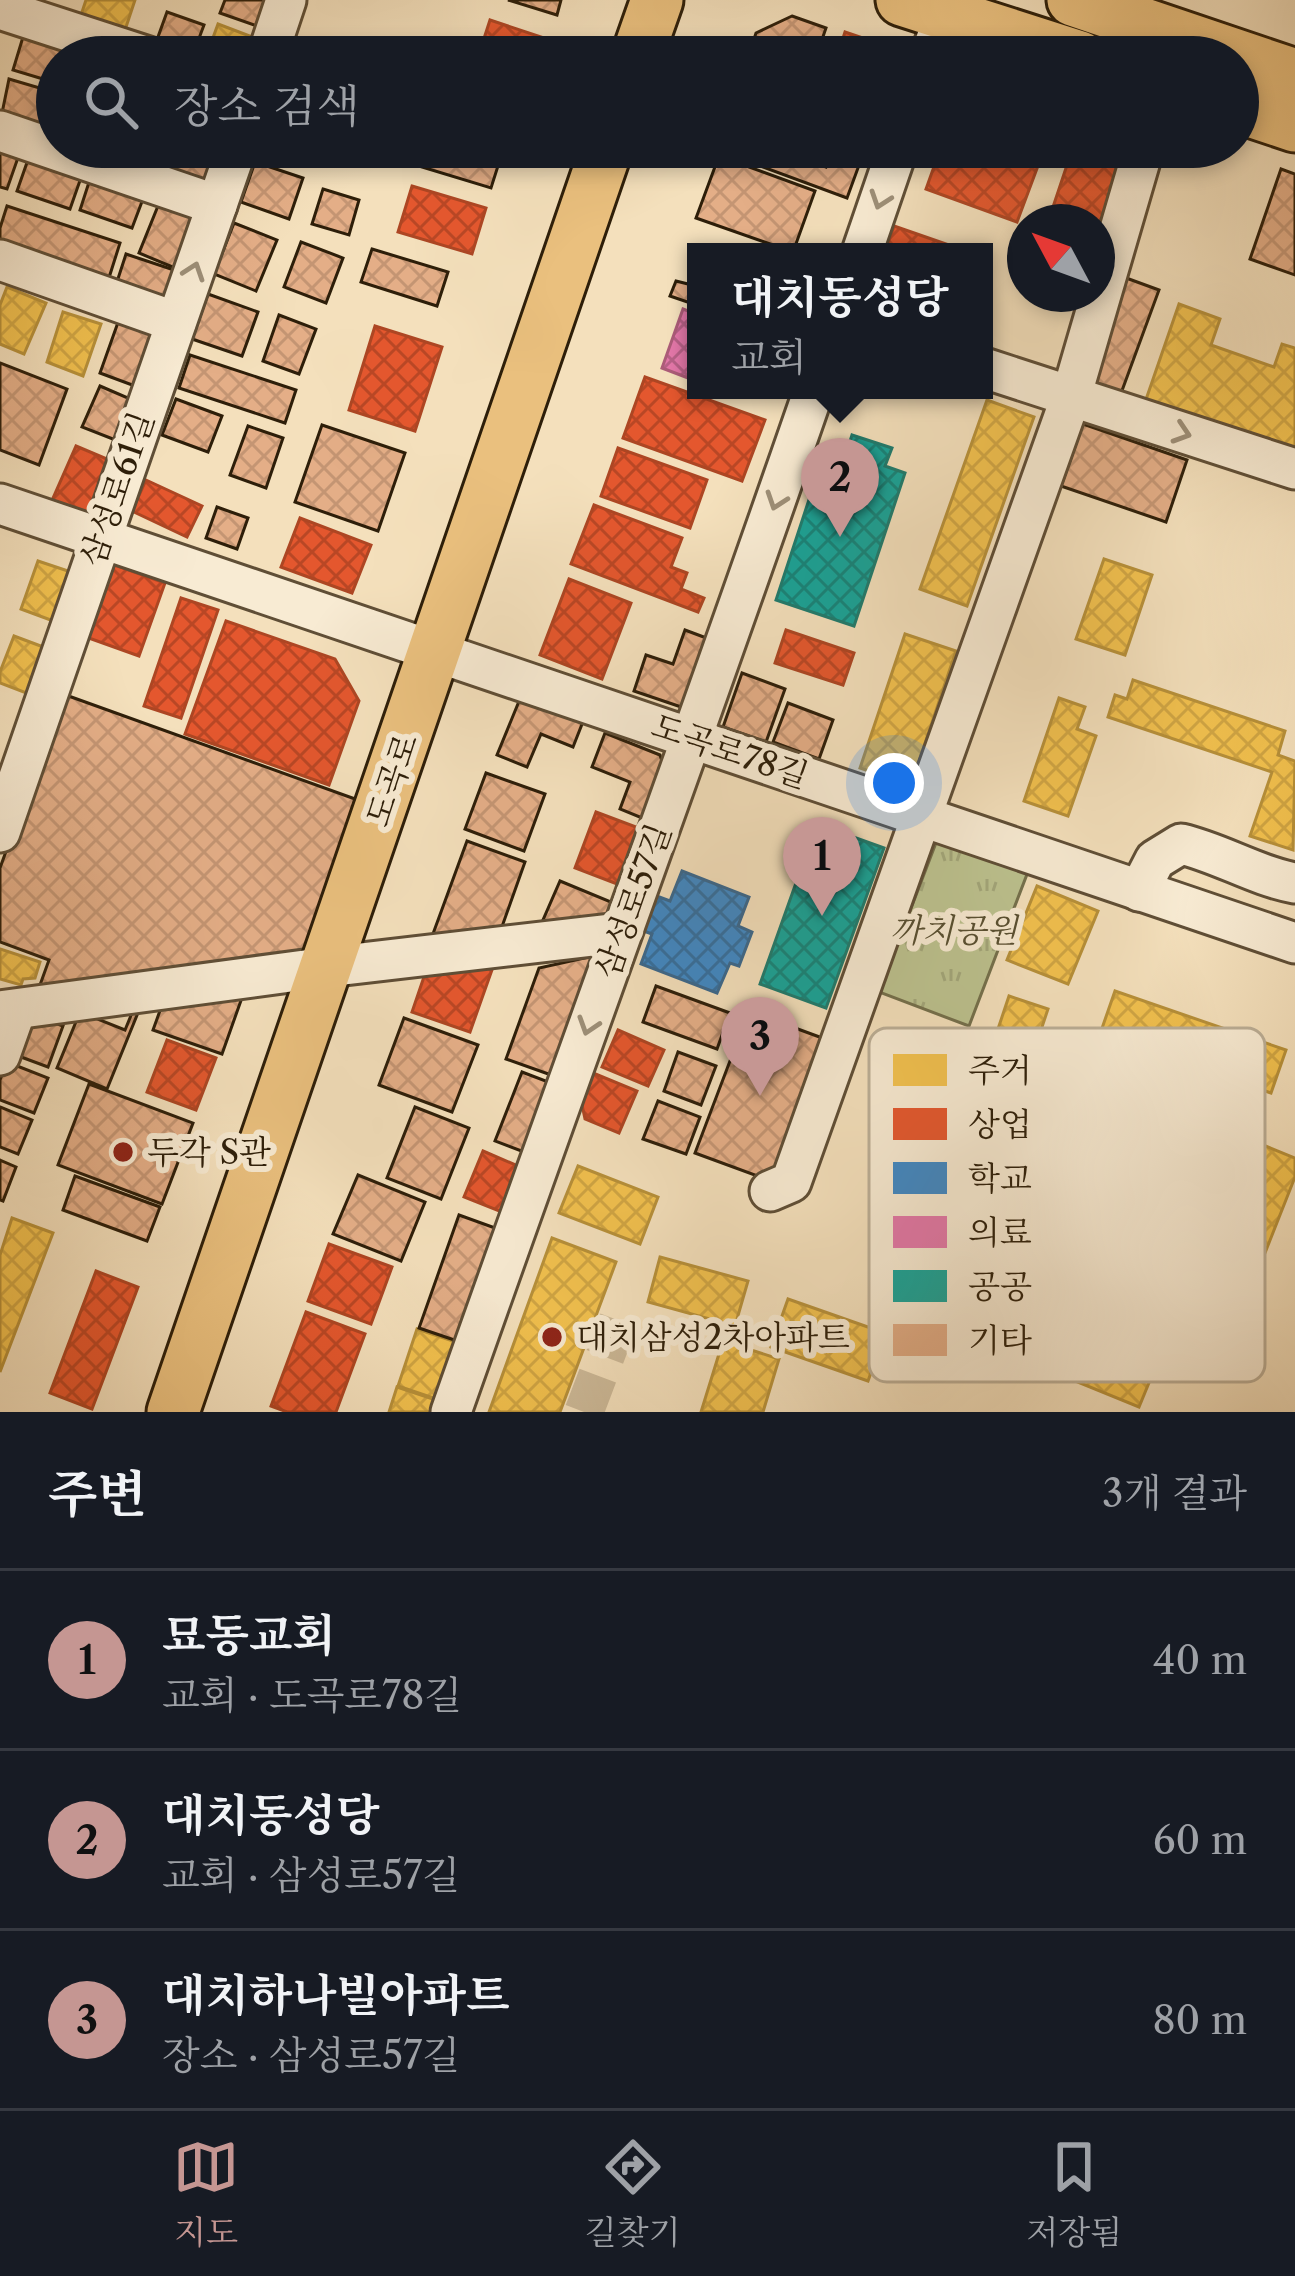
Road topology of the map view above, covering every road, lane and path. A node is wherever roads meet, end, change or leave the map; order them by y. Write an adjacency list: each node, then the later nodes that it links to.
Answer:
1 (286, 0): 7 (street)
2 (657, 0): 8 (main road)
3 (1073, 0): 10 (main road)
4 (0, 9): 6 (street)
5 (925, 24): 9 (main road)
6 (83, 36)
7 (274, 36)
8 (645, 36)
9 (981, 36)
10 (1180, 36)
11 (1259, 63): 12 (main road)
12 (1295, 75)
13 (1259, 114): 14 (main road)
14 (1295, 125)
15 (0, 131): 16 (street)
16 (36, 143)
17 (108, 168): 22 (street)
18 (230, 168): 22 (street, 삼성로61길)
19 (600, 168): 32 (main road, 도곡로)
20 (891, 168): 23 (street, one-way to 23)
21 (1138, 168): 27 (street)
22 (217, 205): 25 (street, 삼성로61길, one-way to 22)
23 (865, 243)
24 (0, 260): 25 (street)
25 (176, 322): 31 (street, 삼성로61길)
26 (993, 371): 27 (street)
27 (1071, 397): 29 (street, one-way to 29); 34 (street)
28 (811, 399): 33 (street, 삼성로57길, one-way to 33)
29 (1295, 470)
30 (0, 504): 31 (street, 도곡로78길)
31 (100, 539): 32 (street, 도곡로78길); 35 (street, 삼성로61길)
32 (437, 652): 33 (street, 도곡로78길); 40 (main road, 도곡로)
33 (694, 738): 34 (street, 도곡로78길); 38 (street, 삼성로57길)
34 (919, 819): 37 (street, 도곡로78길); 43 (street)
35 (0, 832)
36 (1295, 883): 37 (street)
37 (1139, 890): 39 (street, 도곡로78길)
38 (619, 934): 40 (street); 45 (street, 삼성로57길, one-way to 45)
39 (1295, 943)
40 (327, 967): 41 (street); 44 (main road, 도곡로)
41 (8, 1010): 42 (street)
42 (0, 1055)
43 (770, 1191)
44 (173, 1412)
45 (452, 1412)

